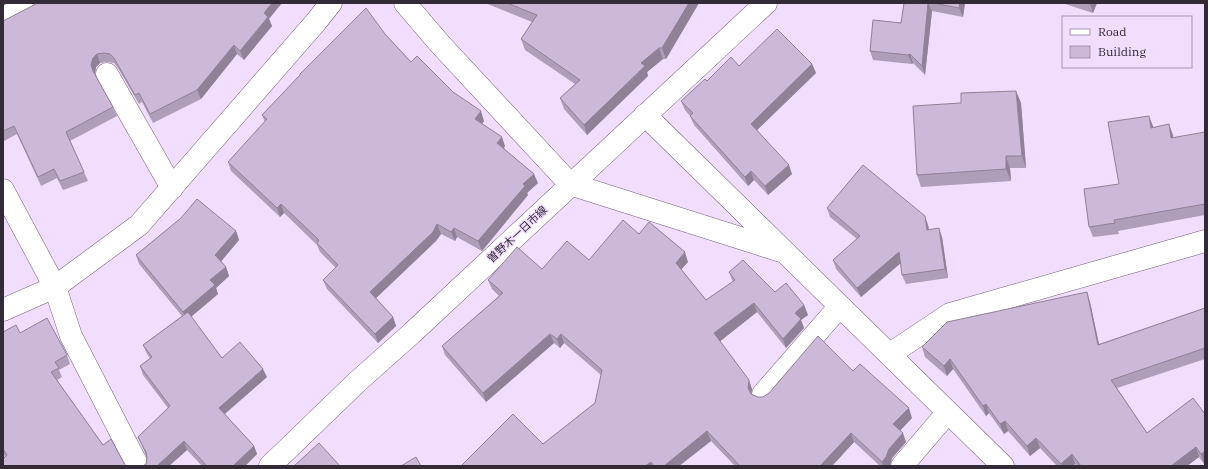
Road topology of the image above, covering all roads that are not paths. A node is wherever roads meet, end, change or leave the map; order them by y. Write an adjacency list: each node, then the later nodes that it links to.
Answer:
1 (32, 3): 5 (street)
2 (331, 3): 9 (street)
3 (405, 3): 8 (street)
4 (766, 3): 7 (street, 曽野木一日市線)
5 (3, 18)
6 (107, 74): 9 (street)
7 (645, 115): 8 (street, 曽野木一日市線); 12 (street)
8 (570, 184): 12 (street); 20 (street, 曽野木一日市線)
9 (172, 188): 13 (street)
10 (3, 190): 13 (street)
11 (1205, 241): 16 (street)
12 (785, 252): 14 (street)
13 (55, 287): 15 (street); 19 (street)
14 (840, 306): 16 (street); 17 (street)
15 (3, 310)
16 (890, 354): 18 (street)
17 (763, 394)
18 (948, 412): 21 (street); 22 (street)
19 (138, 466)
20 (270, 466)
21 (902, 466)
22 (1003, 466)

